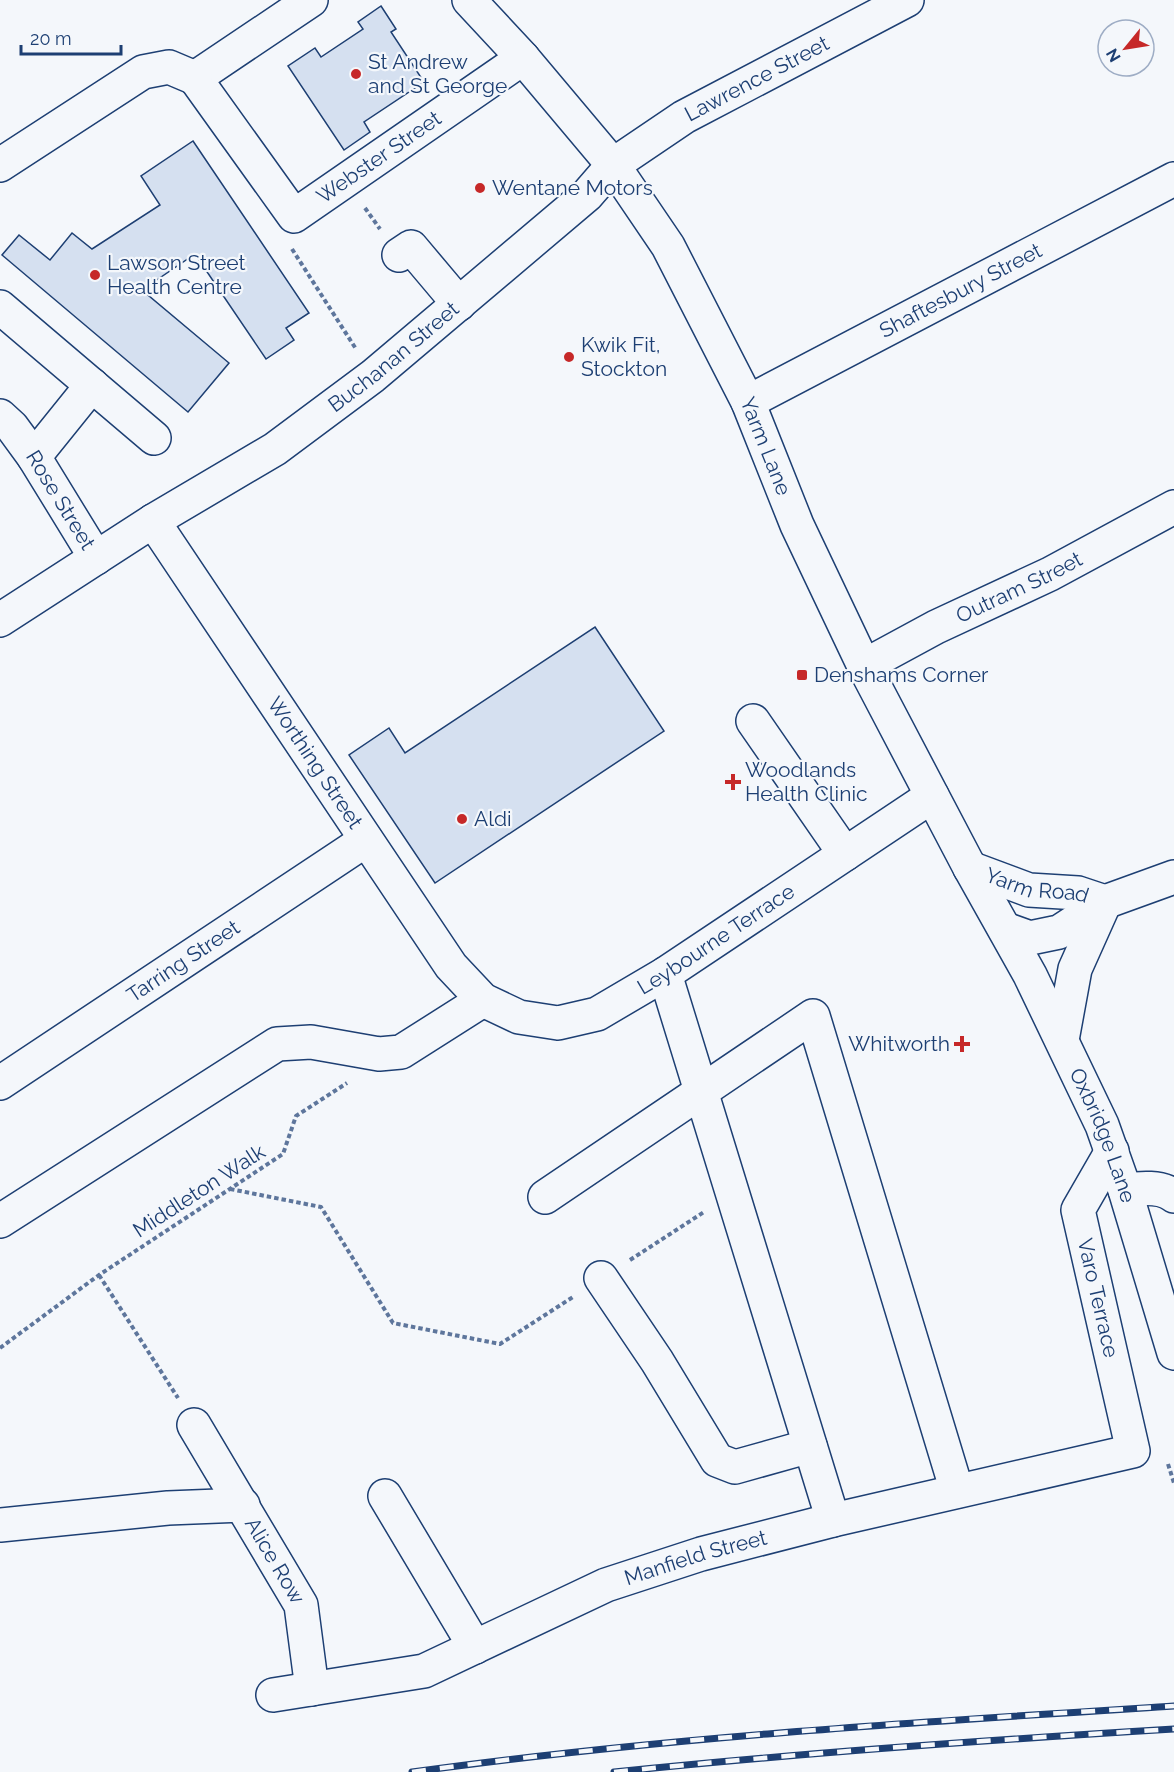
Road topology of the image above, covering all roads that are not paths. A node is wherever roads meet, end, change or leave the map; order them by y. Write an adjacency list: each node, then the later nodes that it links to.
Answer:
1 (469, 0): 4 (street, Yarm Lane)
2 (907, 0): 7 (street, Lawrence Street)
3 (302, 2): 5 (street)
4 (523, 58): 5 (street, Webster Street); 7 (street, Yarm Lane)
5 (195, 78): 6 (street)
6 (0, 165)
7 (613, 165): 10 (street, Buchanan Street); 13 (street, Yarm Lane)
8 (1174, 179): 13 (street, Shaftesbury Street)
9 (399, 255): 10 (street)
10 (459, 304): 18 (street, Buchanan Street)
11 (0, 307): 12 (street)
12 (92, 385): 15 (street); 16 (street)
13 (748, 402): 21 (street, Yarm Lane)
14 (0, 416): 16 (street, Rose Street)
15 (154, 438)
16 (34, 457): 19 (street, Rose Street)
17 (1174, 507): 21 (street, Outram Street)
18 (153, 521): 19 (street, Buchanan Street); 24 (street, Worthing Street)
19 (96, 558): 20 (street, Buchanan Street)
20 (0, 620)
21 (864, 666): 23 (street, Yarm Lane)
22 (753, 721): 25 (street)
23 (932, 796): 25 (street, Leybourne Terrace); 26 (street, Yarm Lane)
24 (366, 840): 31 (street, Worthing Street); 33 (street, Tarring Street)
25 (845, 854): 30 (street, Leybourne Terrace)
26 (970, 868): 28 (street, Yarm Road); 29 (street, Yarm Lane)
27 (1174, 878): 28 (street, Yarm Road)
28 (1105, 902): 29 (street, Yarm Road); 32 (street)
29 (1005, 929): 32 (street, Oxbridge Lane)
30 (665, 974): 31 (street, Leybourne Terrace); 34 (street)
31 (483, 1000): 39 (street)
32 (1062, 1040): 35 (street, Oxbridge Lane)
33 (0, 1083)
34 (704, 1102): 38 (street); 43 (street); 45 (street)
35 (1112, 1151): 36 (street, Oxbridge Lane); 44 (street, Varo Terrace)
36 (1125, 1190): 37 (street); 41 (street, Oxbridge Lane)
37 (1174, 1196)
38 (545, 1197)
39 (0, 1221)
40 (601, 1278): 43 (street)
41 (1174, 1353)
42 (194, 1425): 47 (street, Alice Row)
43 (810, 1446): 48 (street)
44 (1133, 1452): 45 (street, Manfield Street)
45 (957, 1491): 48 (street, Manfield Street)
46 (385, 1496): 50 (street)
47 (243, 1505): 49 (street); 51 (street, Alice Row)
48 (833, 1520): 50 (street, Manfield Street)
49 (0, 1525)
50 (475, 1647): 51 (street, Manfield Street)
51 (312, 1689): 52 (street, Manfield Street)
52 (273, 1695)

